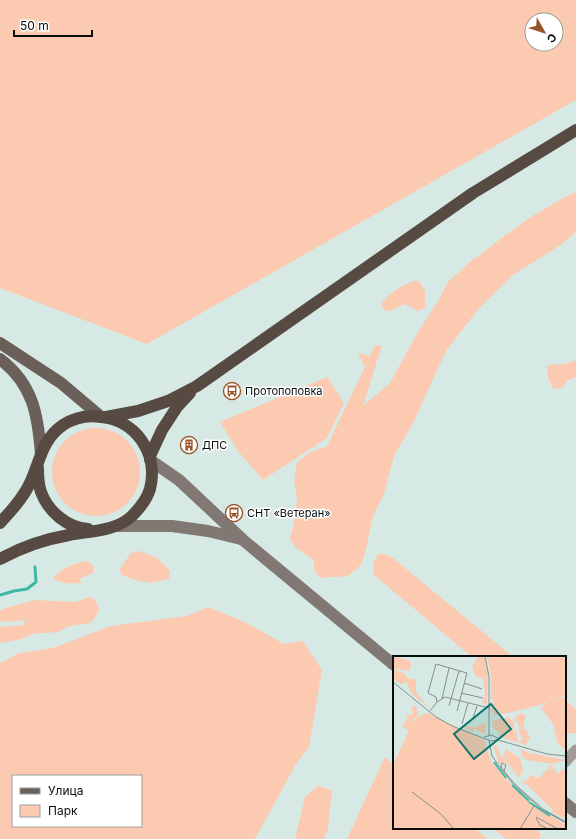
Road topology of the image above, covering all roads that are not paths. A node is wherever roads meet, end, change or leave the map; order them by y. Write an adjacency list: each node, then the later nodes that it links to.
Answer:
1 (576, 130): 4 (highway)
2 (0, 344): 5 (main road)
3 (0, 359): 6 (main road)
4 (196, 386): 5 (highway); 7 (highway)
5 (103, 417): 6 (highway); 7 (highway)
6 (40, 458): 8 (highway); 10 (highway)
7 (150, 458): 9 (highway); 11 (main road)
8 (0, 523)
9 (116, 526): 10 (highway); 11 (main road)
10 (99, 530): 12 (highway)
11 (243, 540): 13 (main road)
12 (0, 559)
13 (393, 664)
14 (576, 750): 15 (street)
15 (566, 761)
16 (566, 804): 17 (main road)
17 (576, 812)

